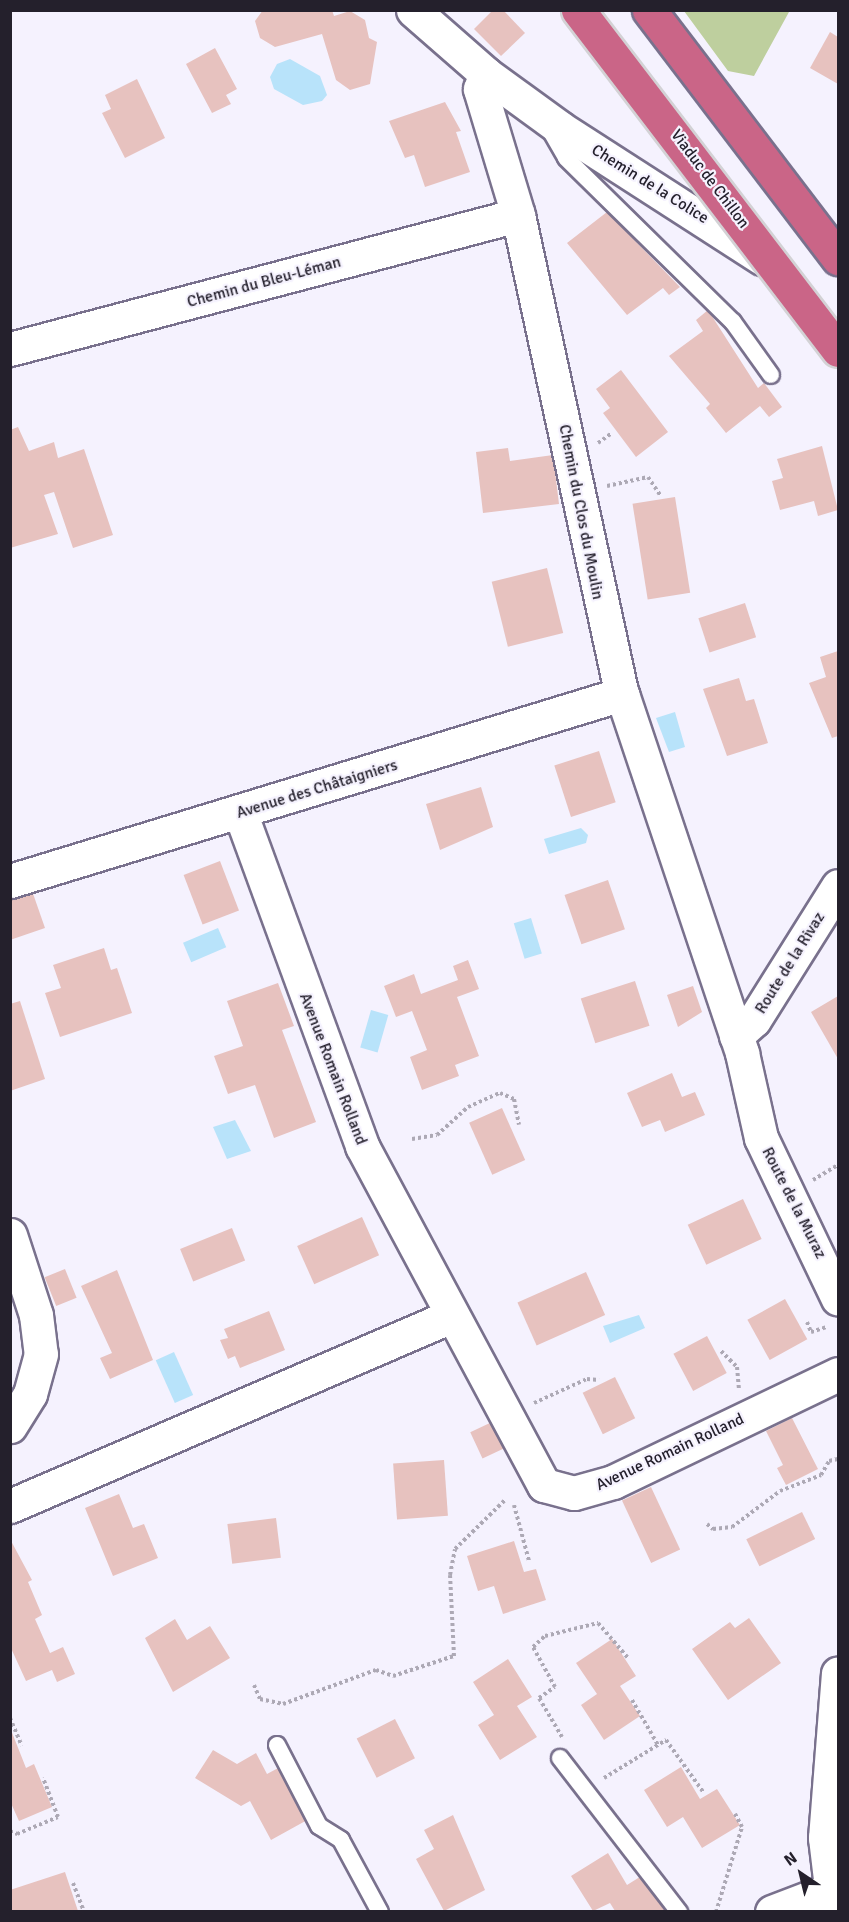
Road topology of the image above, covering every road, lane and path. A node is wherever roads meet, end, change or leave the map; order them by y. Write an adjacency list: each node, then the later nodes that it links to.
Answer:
1 (413, 10): 4 (street)
2 (578, 10): 10 (highway, Viaduc de Chillon, bridge)
3 (649, 10): 7 (highway)
4 (486, 74): 5 (street, Chemin de la Colice); 6 (street, Chemin du Clos du Moulin)
5 (544, 116): 8 (street, Chemin de la Colice); 11 (lane, Chemin de la Colice)
6 (518, 215): 9 (street, Chemin du Bleu-Léman); 12 (street, Chemin du Clos du Moulin)
7 (838, 258)
8 (838, 323)
9 (10, 350)
10 (838, 350)
11 (771, 375)
12 (577, 494): 13 (path); 14 (street, Chemin du Clos du Moulin)
13 (661, 496)
14 (622, 694): 15 (street, Avenue des Châtaigniers); 18 (street, Chemin du Clos du Moulin)
15 (240, 812): 16 (street, Avenue des Châtaigniers); 23 (street, Avenue Romain Rolland)
16 (10, 881)
17 (838, 886): 18 (street, Route de la Rivaz)
18 (736, 1036): 22 (street, Route de la Muraz)
19 (519, 1125): 20 (path)
20 (412, 1139)
21 (10, 1235): 30 (street)
22 (836, 1312): 24 (path)
23 (451, 1316): 29 (street, Avenue Romain Rolland); 34 (street)
24 (807, 1322)
25 (722, 1351): 28 (path)
26 (838, 1374): 28 (street, Avenue Romain Rolland)
27 (599, 1380): 29 (path)
28 (749, 1415): 29 (street, Avenue Romain Rolland)
29 (505, 1418)
30 (10, 1426)
31 (838, 1459): 35 (path)
32 (505, 1500): 39 (path)
33 (514, 1504): 36 (path)
34 (10, 1506)
35 (707, 1524)
36 (529, 1561)
37 (628, 1658): 45 (path)
38 (838, 1674): 52 (street)
39 (254, 1685)
40 (632, 1700): 43 (path)
41 (10, 1718): 44 (path)
42 (277, 1745): 54 (lane)
43 (658, 1745): 47 (path); 48 (path)
44 (22, 1746)
45 (560, 1758): 47 (lane)
46 (43, 1778): 50 (path)
47 (583, 1790): 55 (lane)
48 (704, 1793)
49 (735, 1814): 56 (path)
50 (10, 1830)
51 (73, 1883): 53 (path)
52 (831, 1901): 57 (street)
53 (84, 1911)
54 (380, 1911)
55 (680, 1911)
56 (716, 1911)
57 (772, 1911)

